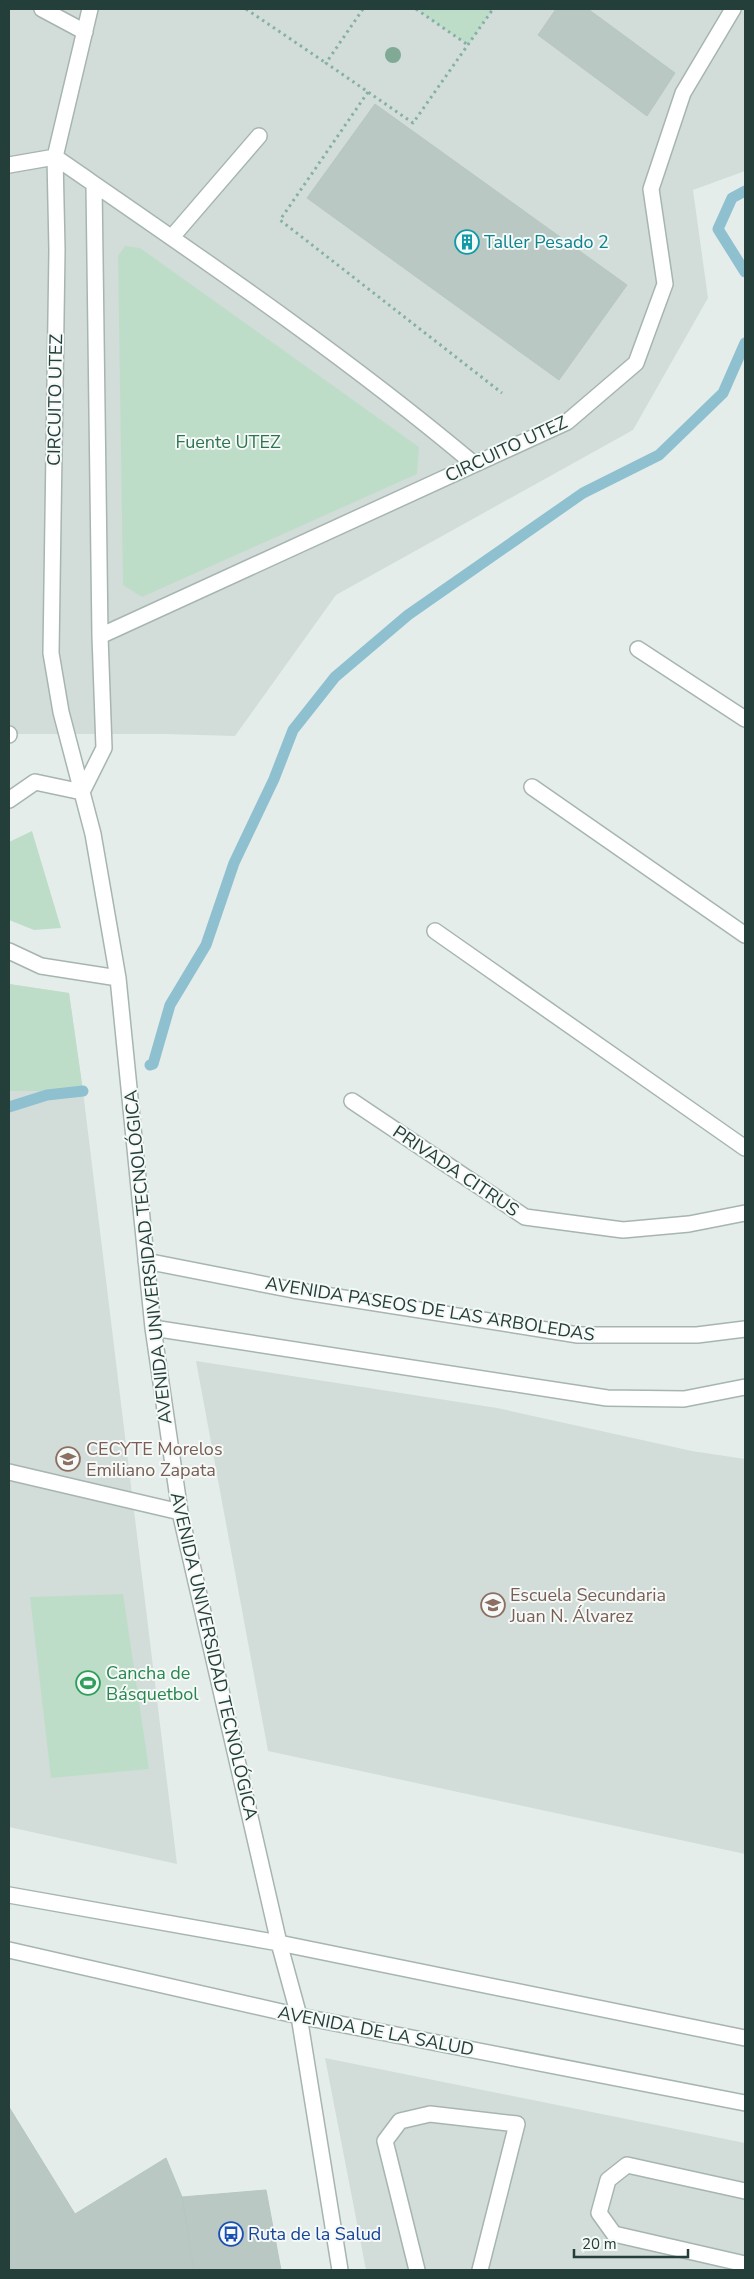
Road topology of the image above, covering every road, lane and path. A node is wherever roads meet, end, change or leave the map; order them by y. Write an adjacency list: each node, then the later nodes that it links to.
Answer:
1 (42, 9): 8 (street)
2 (90, 9): 8 (street, CIRCUITO UTEZ)
3 (246, 9): 10 (path)
4 (363, 9): 10 (path)
5 (416, 9): 9 (path)
6 (493, 9): 9 (path)
7 (733, 9): 18 (street, CIRCUITO UTEZ)
8 (85, 32): 13 (street, CIRCUITO UTEZ)
9 (468, 45): 11 (path)
10 (326, 63): 11 (path)
11 (368, 92): 17 (path)
12 (259, 136): 16 (street)
13 (55, 157): 14 (street); 15 (street); 23 (street, CIRCUITO UTEZ)
14 (9, 165)
15 (94, 184): 16 (street); 19 (street)
16 (172, 237): 18 (street)
17 (502, 393)
18 (474, 464): 19 (street, CIRCUITO UTEZ)
19 (100, 636): 23 (street)
20 (638, 649): 21 (street)
21 (745, 719)
22 (532, 787): 26 (street)
23 (82, 792): 24 (street); 28 (street, AVENIDA UNIVERSIDAD TECNOLÓGICA)
24 (9, 800)
25 (435, 931): 30 (street)
26 (745, 934)
27 (9, 951): 28 (street)
28 (118, 978): 32 (street, AVENIDA UNIVERSIDAD TECNOLÓGICA)
29 (352, 1101): 31 (street, PRIVADA CITRUS)
30 (745, 1148)
31 (745, 1213)
32 (146, 1261): 33 (street, AVENIDA UNIVERSIDAD TECNOLÓGICA); 34 (street, AVENIDA PASEOS DE LAS ARBOLEDAS)
33 (153, 1328): 35 (street); 37 (street, AVENIDA UNIVERSIDAD TECNOLÓGICA)
34 (745, 1329)
35 (745, 1387)
36 (9, 1472): 37 (street)
37 (180, 1512): 39 (street, AVENIDA UNIVERSIDAD TECNOLÓGICA)
38 (9, 1895): 39 (street)
39 (279, 1944): 41 (street, AVENIDA UNIVERSIDAD TECNOLÓGICA); 42 (street)
40 (9, 1950): 41 (street, AVENIDA DE LA SALUD)
41 (299, 2016): 43 (street, AVENIDA DE LA SALUD); 46 (street)
42 (745, 2038)
43 (745, 2103)
44 (745, 2192): 45 (street)
45 (745, 2264)
46 (340, 2270)
47 (417, 2270): 48 (street)
48 (480, 2270)

